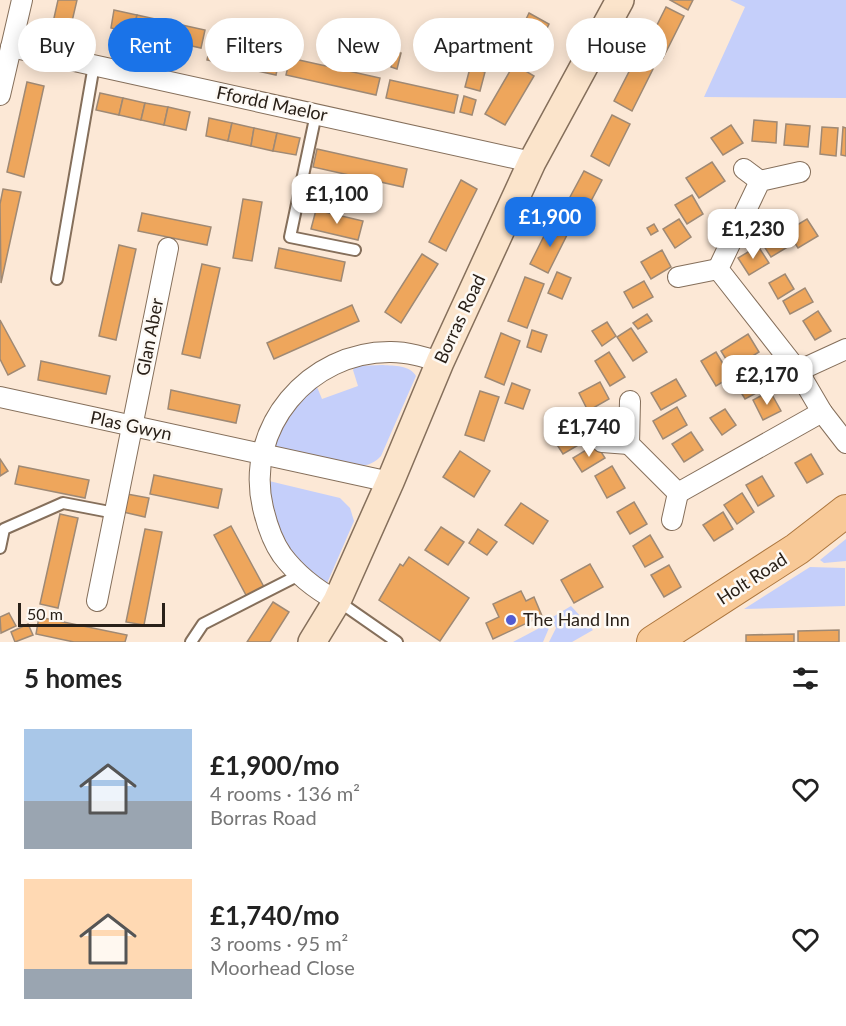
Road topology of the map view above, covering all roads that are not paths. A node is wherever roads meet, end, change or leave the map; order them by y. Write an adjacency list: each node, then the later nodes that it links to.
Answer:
1 (22, 0): 3 (street)
2 (620, 0): 10 (street, Borras Road)
3 (11, 46): 4 (street, Ffordd Maelor); 7 (street)
4 (18, 48)
5 (96, 65): 9 (street, Ffordd Maelor)
6 (93, 72): 18 (lane)
7 (3, 73): 8 (street)
8 (0, 94)
9 (316, 114): 10 (street, Ffordd Maelor); 15 (lane)
10 (532, 162): 20 (street, Borras Road)
11 (744, 169): 13 (street)
12 (800, 172): 13 (street)
13 (760, 181): 16 (street)
14 (168, 248): 25 (street, Glan Aber)
15 (355, 250)
16 (718, 269): 17 (street); 21 (street)
17 (678, 277)
18 (57, 279)
19 (846, 349): 21 (street)
20 (440, 362): 29 (street); 30 (street, Borras Road)
21 (798, 371): 24 (street)
22 (0, 398): 25 (street, Plas Gwyn)
23 (630, 401): 28 (street)
24 (822, 412): 27 (street); 31 (street)
25 (133, 426): 29 (street, Plas Gwyn); 33 (street, Glan Aber)
26 (602, 442): 28 (street)
27 (846, 443)
28 (629, 444): 31 (street)
29 (262, 454): 30 (street, Plas Gwyn); 36 (street)
30 (390, 482): 38 (street, Borras Road)
31 (678, 493): 34 (street)
32 (846, 511): 42 (main road, Holt Road)
33 (115, 513): 35 (lane); 37 (street, Glan Aber)
34 (672, 520)
35 (0, 548)
36 (299, 575): 38 (street); 39 (lane)
37 (97, 601)
38 (337, 601): 40 (street, Borras Road); 41 (lane)
39 (191, 642)
40 (312, 642)
41 (397, 642)
42 (653, 642)

